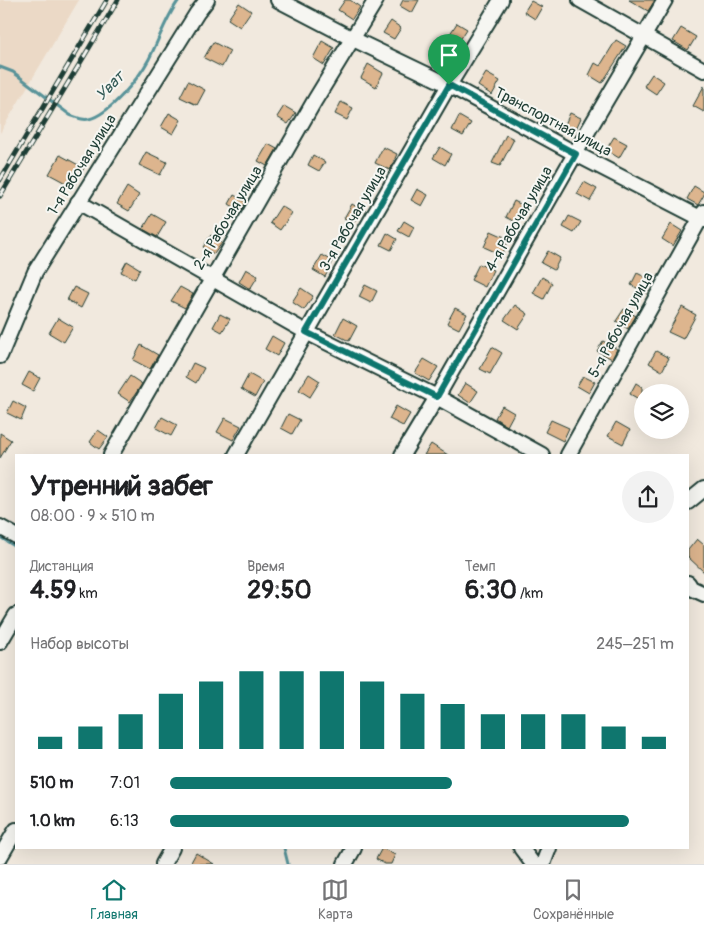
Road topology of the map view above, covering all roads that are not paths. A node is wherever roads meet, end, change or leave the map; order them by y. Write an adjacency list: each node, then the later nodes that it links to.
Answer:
1 (207, 0): 12 (street, 1-я Рабочая улица)
2 (278, 0): 8 (street, Транспортная улица)
3 (376, 0): 8 (street, 2-я Рабочая улица)
4 (500, 0): 10 (street, 3-я Рабочая улица)
5 (580, 0): 7 (street)
6 (665, 0): 7 (street, 4-я Рабочая улица)
7 (644, 35): 9 (street); 11 (street, 4-я Рабочая улица)
8 (353, 39): 10 (street, Транспортная улица); 14 (street, 2-я Рабочая улица)
9 (704, 70)
10 (449, 85): 11 (street, Транспортная улица); 15 (street, 3-я Рабочая улица)
11 (576, 154): 13 (street, Транспортная улица); 17 (street, 4-я Рабочая улица)
12 (78, 202): 14 (street); 16 (street, 1-я Рабочая улица)
13 (703, 217): 22 (street, 5-я Рабочая улица)
14 (212, 278): 15 (street); 18 (street, 2-я Рабочая улица)
15 (306, 332): 17 (street); 19 (street, 3-я Рабочая улица)
16 (0, 356)
17 (437, 397): 20 (street, 4-я Рабочая улица); 21 (street)
18 (112, 454)
19 (237, 454)
20 (403, 454)
21 (540, 454)
22 (569, 454)
23 (704, 489): 24 (street)
24 (689, 501)
25 (0, 527): 26 (street)
26 (15, 535)
27 (689, 588): 28 (street)
28 (704, 594)
29 (15, 617): 30 (street)
30 (0, 642)
31 (15, 832): 36 (street)
32 (171, 849): 37 (street)
33 (353, 849): 38 (street)
34 (522, 849): 39 (street)
35 (549, 849): 40 (street)
36 (0, 857)
37 (163, 864)
38 (345, 864)
39 (533, 864)
40 (543, 864)

